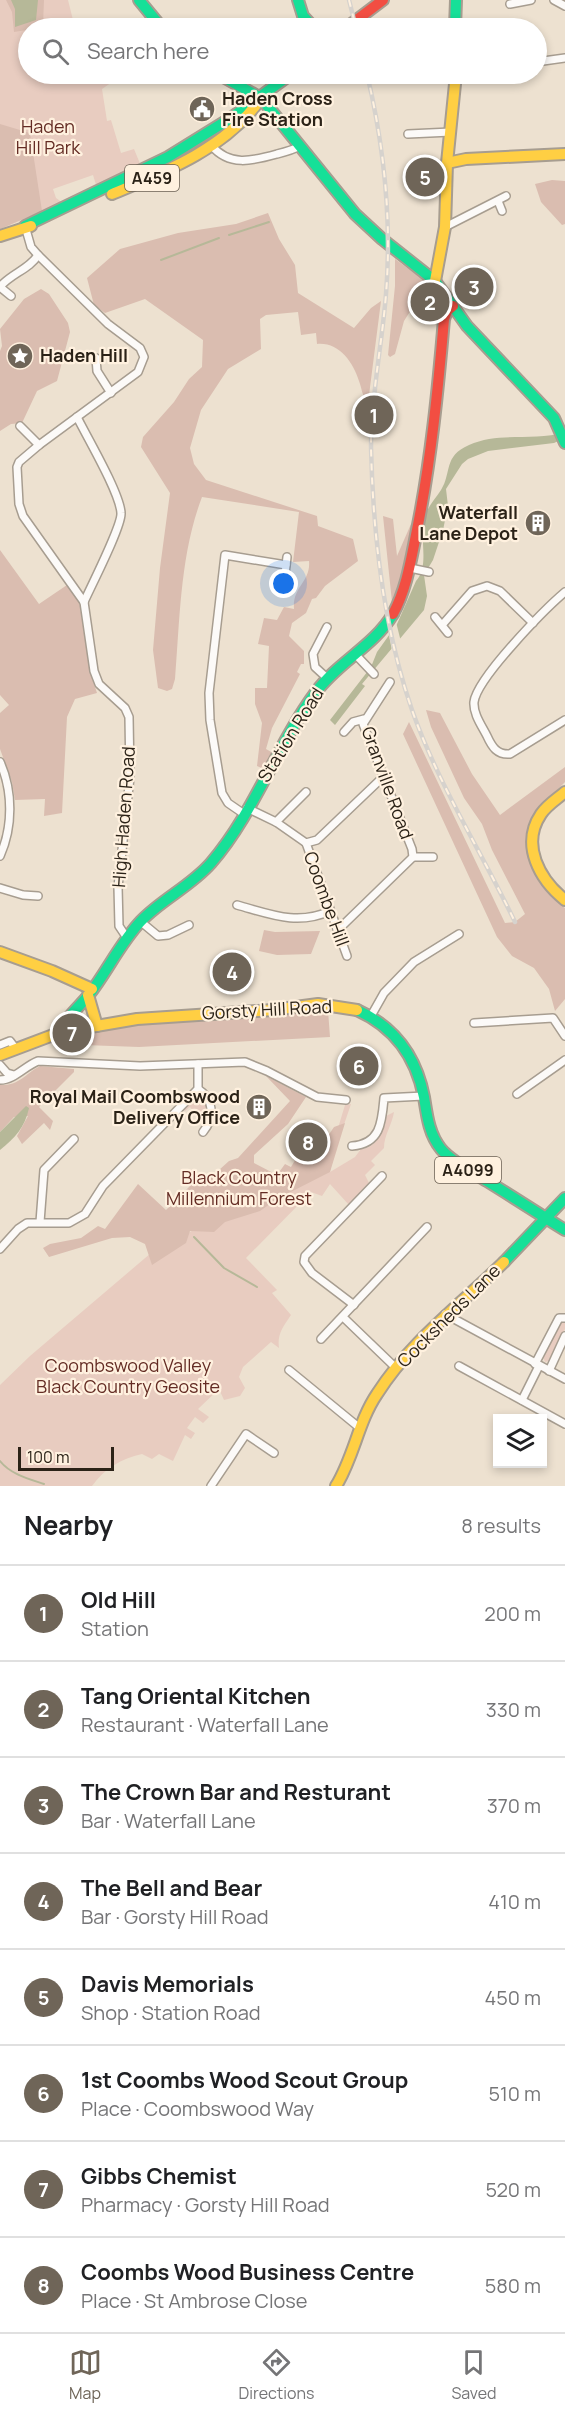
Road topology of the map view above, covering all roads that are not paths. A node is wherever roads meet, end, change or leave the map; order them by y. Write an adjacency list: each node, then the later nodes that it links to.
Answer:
1 (139, 0): 9 (street)
2 (298, 0): 10 (street)
3 (383, 0): 11 (street)
4 (456, 0): 12 (street)
5 (531, 0): 7 (street)
6 (554, 0): 8 (street)
7 (510, 4)
8 (565, 6)
9 (154, 18)
10 (305, 18)
11 (359, 18)
12 (455, 18)
13 (565, 58): 14 (street)
14 (547, 61)
15 (236, 84): 18 (street)
16 (278, 84): 18 (street, A459)
17 (455, 84): 19 (street)
18 (261, 98): 21 (street, A459); 22 (street); 28 (street, A459)
19 (451, 132): 20 (street); 24 (street)
20 (408, 134)
21 (211, 145): 22 (street); 28 (street, A459)
22 (300, 146): 32 (street)
23 (565, 154): 24 (street)
24 (447, 163): 29 (street)
25 (506, 196): 26 (street)
26 (498, 201): 27 (street); 29 (street)
27 (502, 211)
28 (25, 226): 30 (street, A459); 31 (street, High Haden Road)
29 (445, 226): 32 (street)
30 (0, 236)
31 (38, 255): 33 (street); 37 (street, High Haden Road)
32 (435, 280): 35 (street)
33 (0, 287): 34 (street)
34 (11, 296)
35 (453, 306): 40 (street); 42 (street, Station Road)
36 (96, 358): 37 (street)
37 (111, 393): 38 (street, High Haden Road)
38 (77, 417): 41 (street, High Haden Road); 46 (street)
39 (20, 426): 41 (street)
40 (565, 443)
41 (39, 445): 46 (street, High Haden Road)
42 (413, 568): 43 (street); 52 (street, Station Road)
43 (429, 572)
44 (285, 574): 65 (street)
45 (565, 592): 48 (street)
46 (84, 602): 80 (street, High Haden Road)
47 (435, 617): 49 (street)
48 (533, 623): 49 (street); 57 (street)
49 (443, 624): 51 (street)
50 (327, 627): 54 (street)
51 (448, 633)
52 (355, 654): 53 (street); 54 (street, Station Road)
53 (374, 674)
54 (327, 678): 65 (street, Station Road)
55 (390, 682): 56 (street, Granville Road)
56 (364, 719): 58 (street); 60 (street, Granville Road)
57 (565, 720)
58 (344, 732)
59 (0, 762): 68 (street)
60 (383, 777): 67 (street); 69 (street, Granville Road)
61 (306, 792): 64 (street)
62 (565, 792): 73 (street)
63 (290, 794): 64 (street)
64 (297, 799): 66 (street)
65 (245, 811): 66 (street); 76 (street, Station Road)
66 (276, 822): 67 (street)
67 (306, 843): 75 (street, Coombe Hill)
68 (0, 856)
69 (413, 857): 70 (street, Granville Road); 78 (street, Granville Road)
70 (433, 857)
71 (0, 888): 72 (street)
72 (38, 896)
73 (565, 900)
74 (237, 905): 75 (street)
75 (330, 911): 78 (street, Coombe Hill)
76 (140, 921): 77 (street); 80 (street, Station Road)
77 (189, 925)
78 (337, 928): 82 (street, Coombe Hill)
79 (459, 934): 84 (street)
80 (128, 938): 83 (street, Station Road)
81 (0, 952): 83 (street)
82 (347, 956)
83 (90, 992): 86 (street); 87 (street, Station Road)
84 (371, 1016): 86 (street, Gorsty Hill Road / A4099); 99 (street, Gorsty Hill Road / A4099)
85 (474, 1023): 88 (street)
86 (97, 1026): 87 (street, Gorsty Hill Road / A4099)
87 (61, 1032): 90 (street, A4099)
88 (565, 1036)
89 (0, 1045): 90 (street)
90 (16, 1049): 91 (street, A4099)
91 (0, 1055)
92 (565, 1060): 98 (street)
93 (198, 1064): 95 (street); 97 (street); 100 (street)
94 (0, 1065): 95 (street)
95 (14, 1075): 96 (street)
96 (0, 1080)
97 (198, 1089): 101 (street); 107 (street)
98 (517, 1094)
99 (424, 1096): 103 (street); 106 (street, Gorsty Hill Road / A4099)
100 (346, 1100)
101 (203, 1132)
102 (74, 1139): 107 (street)
103 (352, 1146)
104 (382, 1176): 111 (street)
105 (565, 1198): 106 (street, Cocksheds Lane)
106 (545, 1219): 109 (street, A4099); 112 (street, Cocksheds Lane)
107 (40, 1222): 110 (street)
108 (427, 1227): 111 (street)
109 (565, 1230)
110 (0, 1249)
111 (354, 1305): 113 (street)
112 (445, 1314): 117 (street); 119 (street, Cocksheds Lane)
113 (343, 1317): 116 (street); 119 (street)
114 (565, 1317): 117 (street)
115 (565, 1336): 121 (street)
116 (321, 1340)
117 (537, 1365): 121 (street); 123 (street)
118 (459, 1366): 123 (street)
119 (396, 1368): 125 (street, Cocksheds Lane)
120 (289, 1370): 125 (street)
121 (549, 1371): 122 (street)
122 (565, 1379)
123 (522, 1400): 124 (street)
124 (565, 1424)
125 (361, 1429): 128 (street, Cocksheds Lane)
126 (274, 1453): 127 (street)
127 (211, 1486)
128 (336, 1486)

